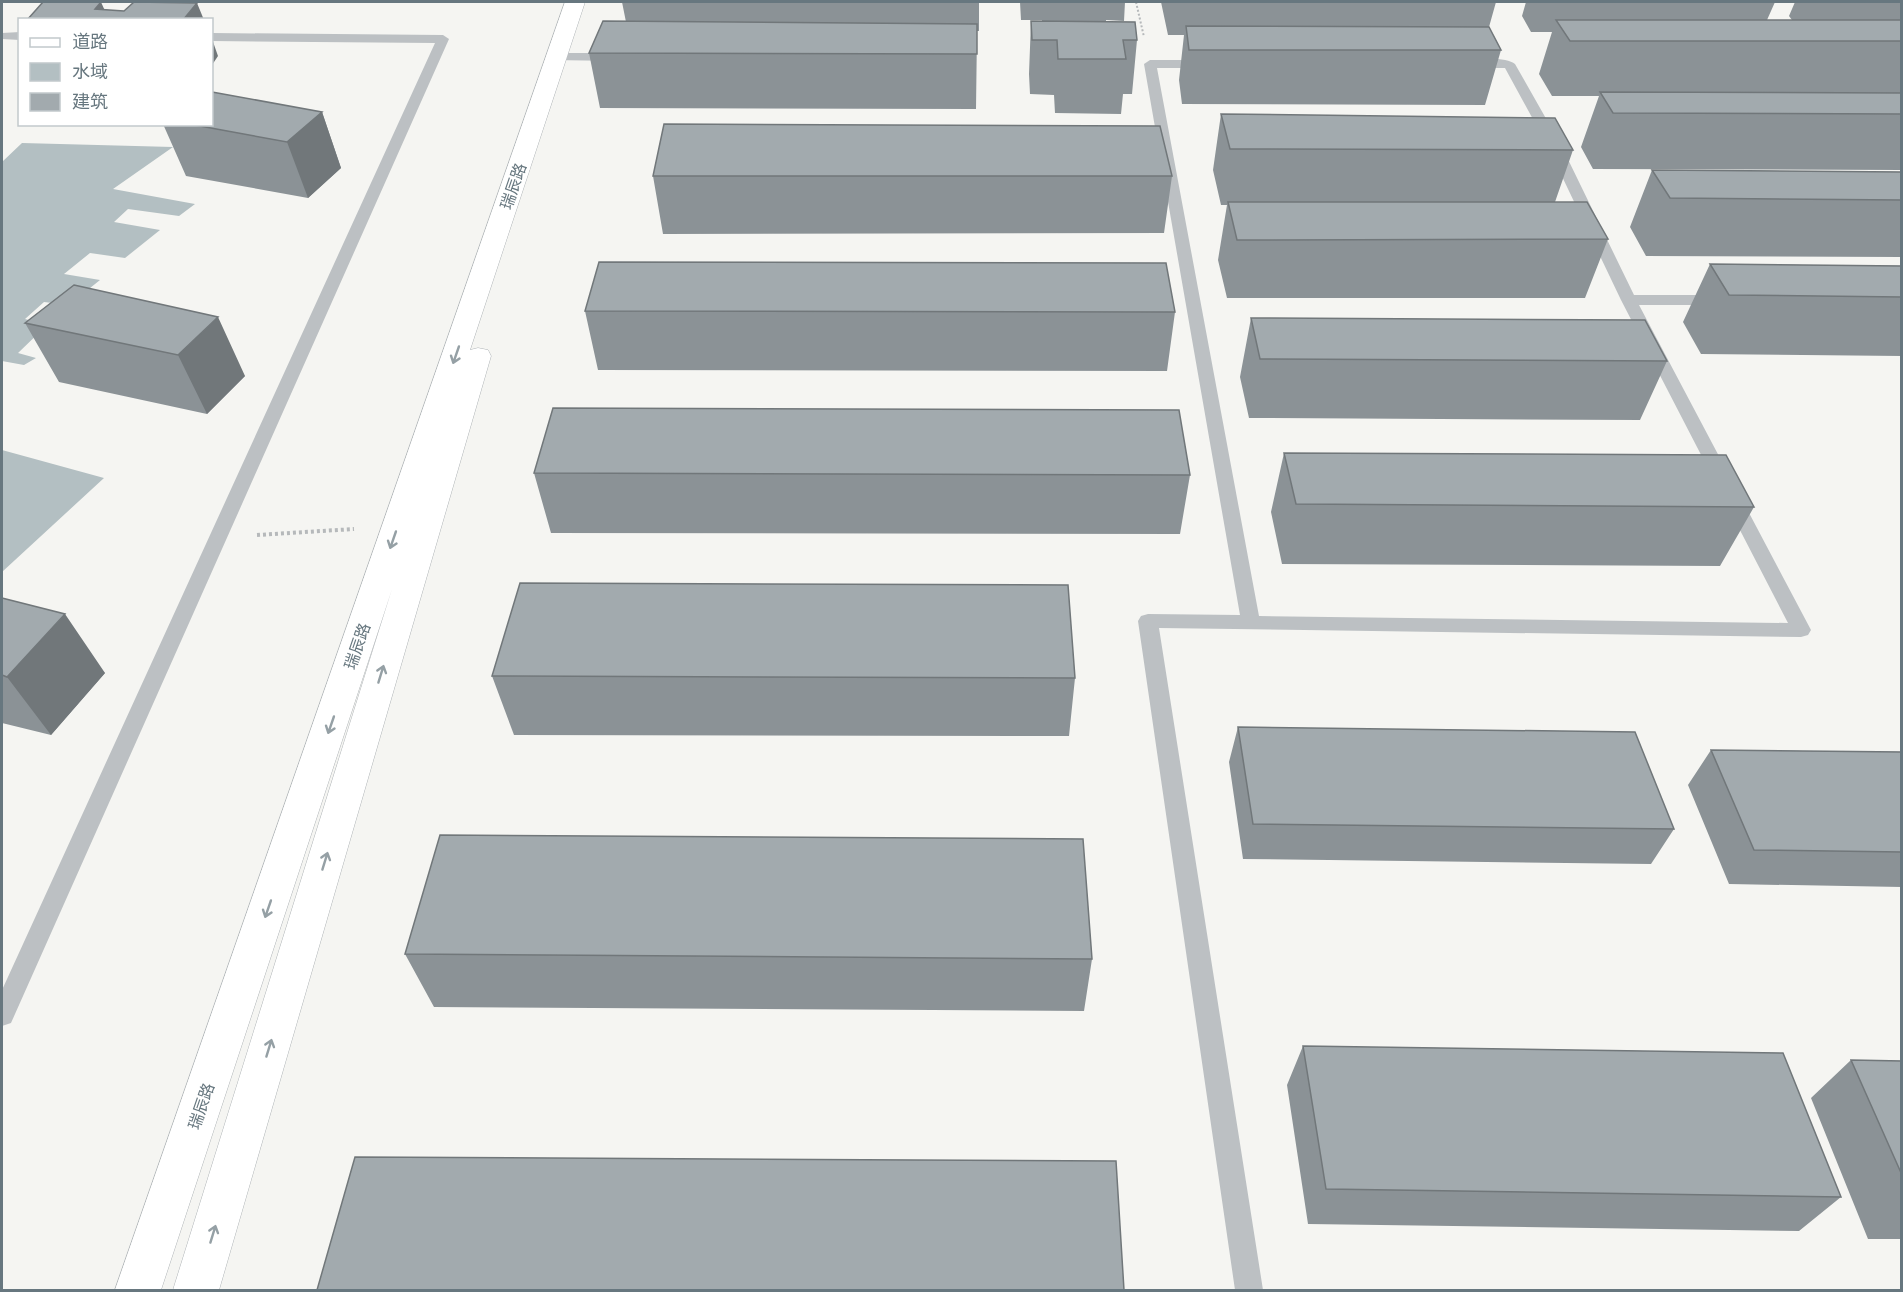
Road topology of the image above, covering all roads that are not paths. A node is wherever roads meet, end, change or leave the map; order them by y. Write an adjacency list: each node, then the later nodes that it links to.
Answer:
1 (575, 2): 6 (street, 瑞辰路)
2 (588, 2): 6 (street, 瑞辰路)
3 (2, 36): 4 (lane)
4 (18, 36)
5 (213, 37): 13 (lane)
6 (563, 57): 7 (lane); 14 (street, 瑞辰路, one-way to 14); 15 (street, 瑞辰路, one-way to 6)
7 (628, 57)
8 (1222, 64): 12 (lane)
9 (1461, 64): 10 (lane)
10 (1629, 300): 11 (lane); 12 (lane)
11 (1736, 300)
12 (1251, 622): 16 (lane)
13 (2, 1015)
14 (138, 1290)
15 (196, 1290)
16 (1249, 1290)

